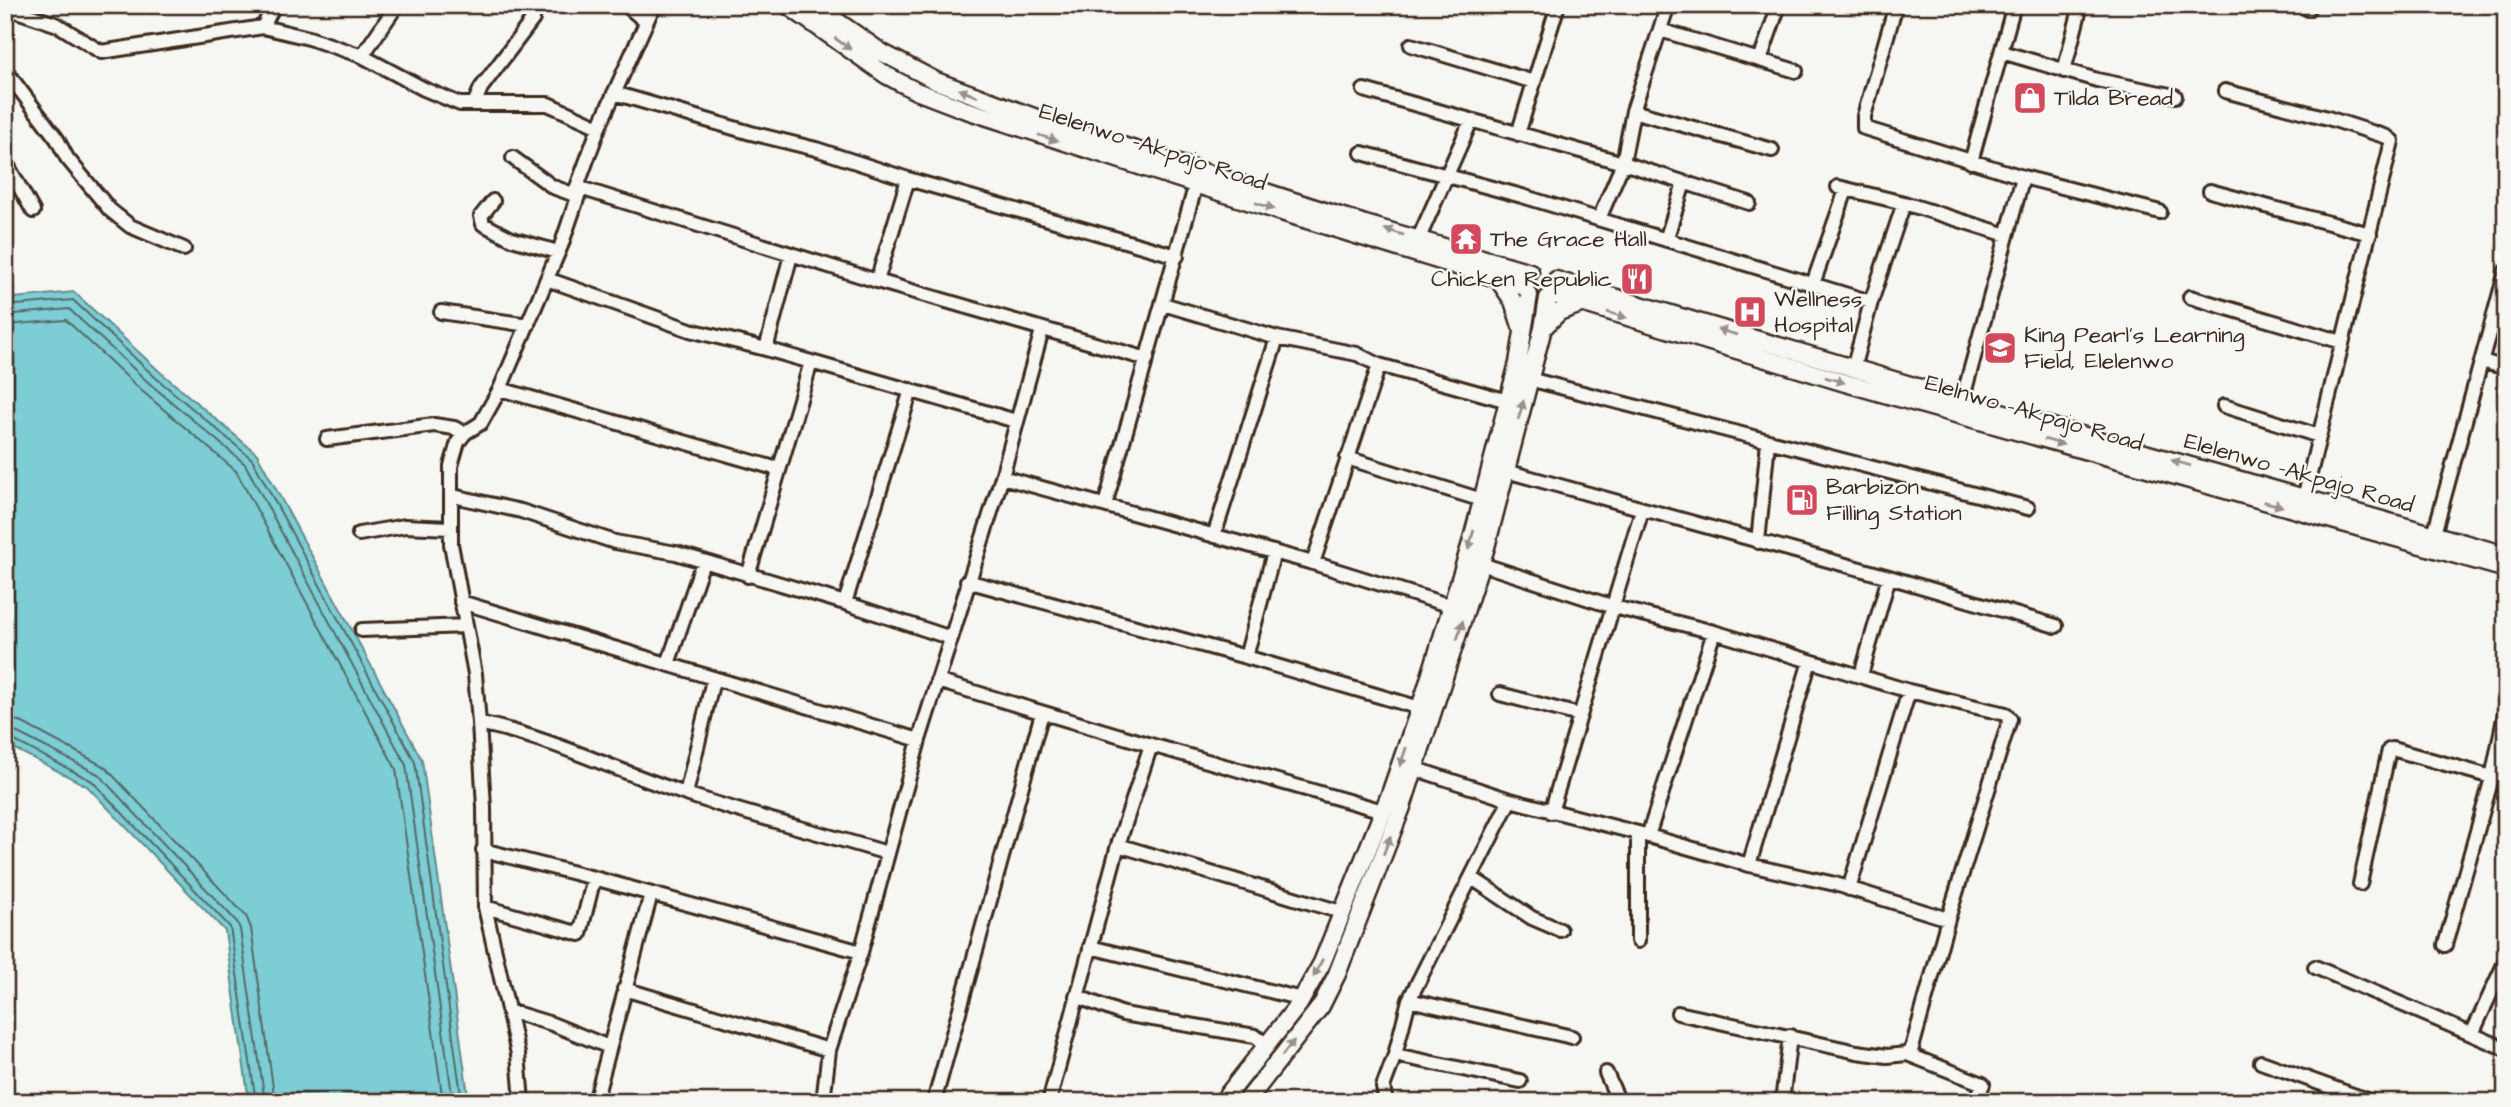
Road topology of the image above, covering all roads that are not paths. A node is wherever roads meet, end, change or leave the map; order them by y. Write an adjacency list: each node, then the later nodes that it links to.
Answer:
1 (274, 5): 16 (street)
2 (397, 5): 20 (street)
3 (626, 5): 15 (street)
4 (654, 5): 15 (street)
5 (787, 5): 45 (main road, Elelenwo -Akpajo Road, one-way to 45)
6 (814, 5): 56 (main road, Elelenwo -Akpajo Road, one-way to 6)
7 (1558, 5): 25 (street)
8 (1668, 5): 17 (street)
9 (1779, 5): 21 (street)
10 (1896, 5): 39 (street)
11 (2014, 5): 19 (street)
12 (2081, 5): 24 (street)
13 (5, 7): 16 (street)
14 (533, 19): 30 (street)
15 (646, 22): 28 (street)
16 (263, 27): 20 (street)
17 (1660, 30): 21 (street); 31 (street)
18 (1411, 45): 25 (street)
19 (2001, 52): 24 (street); 39 (street)
20 (362, 56): 30 (street)
21 (1760, 60): 23 (street)
22 (5, 70): 58 (street)
23 (1796, 71)
24 (2064, 71): 29 (street)
25 (1534, 82): 34 (street)
26 (1364, 90): 32 (street)
27 (2225, 91): 54 (street)
28 (614, 93): 33 (street); 43 (street)
29 (2175, 96)
30 (474, 104): 33 (street)
31 (1633, 111): 35 (street); 40 (street)
32 (1471, 121): 34 (street); 41 (street)
33 (599, 127): 46 (street)
34 (1518, 134): 40 (street)
35 (1772, 150)
36 (1362, 153): 41 (street)
37 (513, 158): 46 (street)
38 (5, 161): 51 (street)
39 (1970, 162): 42 (street)
40 (1623, 163): 44 (street); 53 (street)
41 (1447, 176): 53 (street); 56 (street)
42 (2023, 177): 52 (street); 55 (street)
43 (908, 179): 61 (street); 65 (street)
44 (1684, 183): 49 (street); 57 (street)
45 (1196, 184): 61 (street); 64 (main road, Elelenwo -Akpajo Road, one-way to 64)
46 (578, 191): 59 (street); 60 (street)
47 (2210, 191): 54 (street)
48 (493, 201): 59 (street)
49 (1749, 203)
50 (1904, 204): 55 (street); 67 (street); 70 (street)
51 (33, 211)
52 (2160, 212)
53 (1600, 219): 57 (street)
54 (2370, 234): 79 (street)
55 (2007, 235): 91 (street)
56 (1419, 240): 66 (main road, Elelenwo -Akpajo Road)
57 (1666, 240): 67 (street)
58 (184, 249)
59 (558, 252): 63 (street)
60 (791, 255): 65 (street); 80 (street)
61 (1177, 256): 71 (street)
62 (2506, 271): 82 (street)
63 (547, 279): 74 (street); 80 (street)
64 (1498, 279): 66 (main road, Elelenwo -Akpajo Road); 77 (main road)
65 (877, 281): 76 (street)
66 (1528, 284): 68 (main road); 68 (main road); 77 (main road)
67 (1813, 285): 70 (street)
68 (1552, 291): 72 (main road, Elelnwo -Akpajo Road); 75 (main road); 86 (main road, Elelenwo -Akpajo Road, one-way to 68)
69 (2190, 297): 79 (street)
70 (1871, 302): 86 (street)
71 (1163, 304): 78 (street); 81 (street)
72 (1581, 304): 75 (main road); 118 (main road, Elelnwo -Akpajo Road, one-way to 118)
73 (440, 312): 74 (street)
74 (528, 325): 88 (street)
75 (1543, 328): 87 (main road)
76 (1042, 330): 81 (street); 93 (street)
77 (1522, 331): 90 (main road)
78 (1277, 338): 84 (street); 111 (street)
79 (2342, 342): 95 (street)
80 (766, 349): 83 (street)
81 (1147, 359): 105 (street)
82 (2482, 361): 85 (street); 110 (street)
83 (811, 362): 89 (street); 99 (street)
84 (1379, 365): 90 (street); 98 (street)
85 (2506, 368)
86 (1853, 369): 91 (main road, Elelenwo -Akpajo Road)
87 (1530, 379): 97 (street); 100 (main road, one-way to 87)
88 (500, 389): 94 (street); 99 (street)
89 (911, 390): 93 (street); 123 (street)
90 (1508, 401): 104 (main road)
91 (1962, 401): 103 (main road, Elelenwo -Akpajo Road, one-way to 91)
92 (2224, 406): 95 (street)
93 (1016, 421): 101 (street)
94 (465, 433): 96 (street); 102 (street)
95 (2319, 436): 103 (street)
96 (327, 439)
97 (1768, 442): 106 (street); 112 (street)
98 (1347, 458): 104 (street); 116 (street)
99 (778, 469): 119 (street)
100 (1506, 471): 107 (street); 117 (main road)
101 (1002, 477): 105 (street); 121 (street)
102 (453, 496): 108 (street); 115 (street)
103 (2304, 498): 110 (main road, Elelenwo -Akpajo Road)
104 (1482, 500): 124 (main road, one-way to 124)
105 (1105, 505): 111 (street)
106 (2028, 508)
107 (1642, 510): 112 (street); 125 (street)
108 (450, 528): 109 (street); 122 (street)
109 (359, 534)
110 (2434, 534): 114 (main road, Elelenwo -Akpajo Road)
111 (1214, 536): 113 (street)
112 (1758, 542): 120 (street)
113 (1274, 552): 116 (street); 131 (street)
114 (2506, 555)
115 (703, 562): 119 (street); 133 (street)
116 (1313, 563): 124 (street)
117 (1481, 564): 125 (street); 146 (main road, one-way to 117)
118 (2506, 569)
119 (748, 576): 123 (street)
120 (1889, 577): 127 (street); 134 (street)
121 (967, 582): 130 (street); 131 (street)
122 (461, 603): 126 (street); 133 (street)
123 (845, 604): 130 (street)
124 (1451, 606): 139 (main road)
125 (1614, 607): 129 (street); 142 (street)
126 (466, 626): 128 (street); 143 (street)
127 (2056, 626)
128 (362, 630)
129 (1714, 632): 132 (street); 153 (street)
130 (951, 638): 136 (street)
131 (1246, 657): 139 (street)
132 (1810, 661): 134 (street); 157 (street)
133 (668, 664): 135 (street)
134 (1861, 676): 137 (street)
135 (713, 680): 144 (street); 149 (street)
136 (937, 681): 141 (street); 144 (street)
137 (1909, 691): 161 (street); 165 (street)
138 (1500, 694): 142 (street)
139 (1419, 708): 151 (main road, one-way to 151)
140 (2506, 708): 147 (street)
141 (1042, 713): 145 (street); 194 (street)
142 (1579, 715): 152 (street)
143 (479, 723): 149 (street); 155 (street)
144 (919, 740): 156 (street)
145 (1151, 745): 151 (street); 154 (street)
146 (1416, 769): 150 (street); 197 (main road, one-way to 146)
147 (2492, 778): 148 (street); 160 (street); 168 (street)
148 (2506, 781)
149 (685, 794): 156 (street)
150 (1510, 800): 152 (street); 159 (street)
151 (1383, 811): 164 (main road)
152 (1551, 812): 153 (street)
153 (1643, 834): 157 (street); 167 (street)
154 (1118, 845): 164 (street); 169 (street)
155 (483, 850): 158 (street); 163 (street)
156 (887, 853): 170 (street)
157 (1749, 865): 161 (street)
158 (594, 878): 162 (street); 163 (street)
159 (1472, 878): 166 (street); 176 (street)
160 (2360, 884)
161 (1849, 889): 165 (street)
162 (652, 894): 170 (street); 173 (street)
163 (485, 907): 177 (street)
164 (1341, 912): 175 (main road, one-way to 175)
165 (1948, 919): 187 (street)
166 (1560, 930)
167 (1638, 941)
168 (2445, 945)
169 (1090, 947): 174 (street); 175 (street)
170 (861, 952): 185 (street)
171 (2506, 960): 179 (street)
172 (2315, 967): 179 (street)
173 (625, 989): 183 (street); 185 (street)
174 (1076, 996): 182 (street); 195 (street)
175 (1302, 999): 182 (main road)
176 (1409, 999): 181 (street); 186 (street)
177 (509, 1011): 183 (street); 191 (street)
178 (1678, 1013): 180 (street)
179 (2472, 1034): 184 (street)
180 (1790, 1036): 187 (street); 200 (street)
181 (1572, 1037)
182 (1267, 1045): 196 (main road)
183 (609, 1046): 192 (street)
184 (2506, 1049)
185 (829, 1050): 193 (street)
186 (1395, 1055): 190 (street); 198 (street)
187 (1907, 1055): 201 (street)
188 (2261, 1062): 202 (street)
189 (1606, 1073): 199 (street)
190 (1520, 1081)
191 (522, 1102)
192 (596, 1102)
193 (823, 1102)
194 (934, 1102)
195 (1049, 1102)
196 (1222, 1102)
197 (1246, 1102)
198 (1386, 1102)
199 (1619, 1102)
200 (1782, 1102)
201 (1976, 1102)
202 (2372, 1102)

